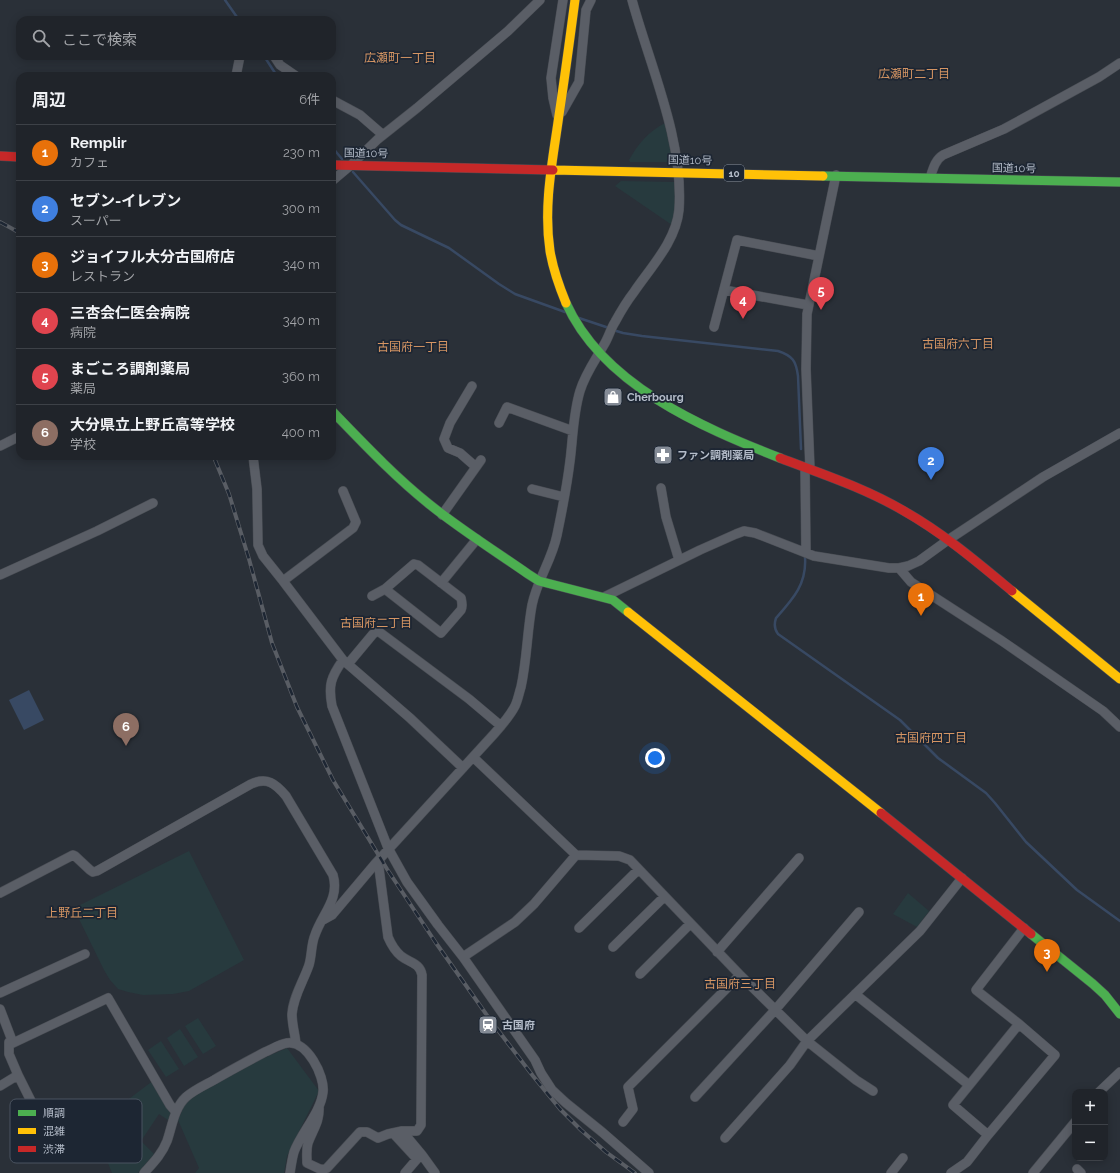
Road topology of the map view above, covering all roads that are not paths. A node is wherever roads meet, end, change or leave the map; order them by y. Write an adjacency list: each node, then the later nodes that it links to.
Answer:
1 (540, 0): 13 (street)
2 (563, 0): 12 (street)
3 (575, 0): 12 (main road)
4 (591, 0): 12 (street)
5 (632, 0): 18 (street)
6 (239, 60): 9 (street)
7 (277, 60): 10 (street)
8 (1120, 63): 21 (street)
9 (237, 72)
10 (290, 72)
11 (336, 102): 13 (street)
12 (558, 120): 17 (main road)
13 (383, 135): 16 (street)
14 (0, 156): 15 (main road)
15 (16, 157)
16 (344, 166): 17 (main road, 国道10号 / 10); 20 (street)
17 (552, 169): 18 (main road, 国道10号 / 10); 27 (main road)
18 (678, 172): 19 (main road, 国道10号 / 10); 27 (street)
19 (836, 175): 21 (main road, 国道10号 / 10); 23 (street)
20 (336, 176)
21 (930, 178): 22 (main road, 国道10号 / 10)
22 (1120, 182)
23 (818, 256): 24 (street); 25 (street)
24 (724, 290): 25 (street); 26 (street)
25 (808, 305): 36 (street)
26 (714, 327)
27 (600, 352): 31 (street); 36 (main road)
28 (472, 386): 42 (street)
29 (336, 415): 42 (main road)
30 (499, 423): 31 (street)
31 (573, 431): 40 (street)
32 (1120, 433): 44 (street)
33 (16, 438): 34 (street)
34 (0, 446)
35 (253, 460): 50 (street)
36 (807, 468): 44 (main road); 45 (street)
37 (661, 488): 46 (street)
38 (532, 489): 40 (street)
39 (343, 491): 50 (street)
40 (564, 497): 49 (street)
41 (153, 503): 48 (street)
42 (442, 515): 43 (main road)
43 (476, 539): 49 (main road); 51 (street)
44 (948, 540): 47 (street); 56 (main road)
45 (806, 553): 46 (street); 47 (street)
46 (679, 560): 54 (street)
47 (899, 568): 58 (street)
48 (0, 575)
49 (539, 580): 54 (main road); 57 (street)
50 (283, 581): 55 (street)
51 (441, 583): 52 (street); 52 (street)
52 (384, 589): 53 (street)
53 (372, 596)
54 (604, 597): 66 (main road)
55 (346, 662): 57 (street); 60 (street); 61 (street)
56 (1120, 679)
57 (501, 726): 59 (street)
58 (1120, 727)
59 (473, 757): 60 (street); 62 (street)
60 (463, 768): 61 (street)
61 (388, 848): 64 (street); 77 (street)
62 (576, 855): 65 (street); 77 (street)
63 (799, 858): 75 (street)
64 (375, 864): 70 (street); 101 (street)
65 (638, 870): 68 (street); 72 (street)
66 (962, 878): 73 (main road); 81 (street)
67 (0, 893): 70 (street)
68 (664, 897): 71 (street); 74 (street)
69 (859, 912): 83 (street)
70 (323, 920): 88 (street)
71 (690, 924): 75 (street); 78 (street)
72 (579, 928)
73 (1024, 928): 84 (main road); 85 (street)
74 (613, 947)
75 (717, 952): 79 (street)
76 (85, 954): 80 (street)
77 (463, 957): 109 (street)
78 (640, 974)
79 (740, 975): 83 (street); 99 (street)
80 (0, 992)
81 (856, 994): 86 (street); 91 (street)
82 (0, 1009): 87 (street)
83 (775, 1010): 86 (street); 95 (street)
84 (1119, 1010)
85 (1019, 1024): 91 (street); 102 (street)
86 (807, 1041): 94 (street); 103 (street)
87 (13, 1043): 90 (street); 98 (street)
88 (296, 1044): 97 (street); 98 (street)
89 (1120, 1072): 93 (street)
90 (18, 1075): 92 (street); 96 (street)
91 (969, 1085): 102 (street)
92 (0, 1086)
93 (1102, 1089)
94 (873, 1091)
95 (695, 1097)
96 (30, 1099)
97 (319, 1106): 101 (street); 106 (street)
98 (176, 1112): 105 (street)
99 (623, 1122)
100 (1073, 1125): 112 (street)
101 (398, 1132): 107 (street); 108 (street)
102 (988, 1135): 111 (street)
103 (725, 1138)
104 (903, 1158): 110 (street)
105 (144, 1173)
106 (290, 1173)
107 (405, 1173)
108 (436, 1173)
109 (649, 1173)
110 (891, 1173)
111 (951, 1173)
112 (1034, 1173)

